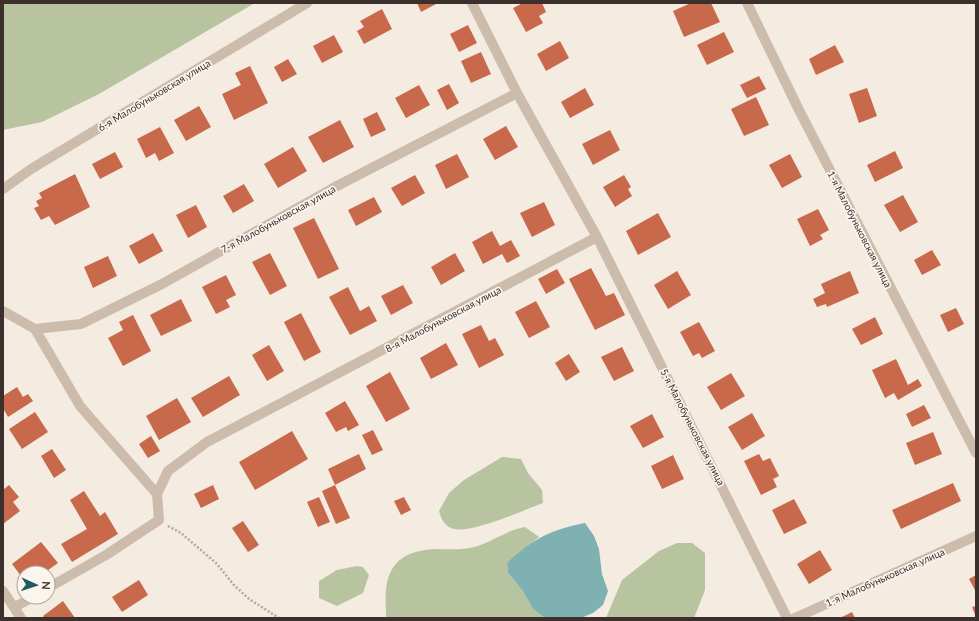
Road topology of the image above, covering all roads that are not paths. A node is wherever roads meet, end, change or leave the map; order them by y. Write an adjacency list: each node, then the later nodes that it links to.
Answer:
1 (307, 3): 5 (street, 6-я Малобуньковская улица)
2 (472, 3): 4 (street)
3 (747, 3): 9 (street, 1-я Малобуньковская улица)
4 (517, 93): 6 (street); 8 (street, 7-я Малобуньковская улица)
5 (3, 190)
6 (597, 237): 10 (street, 8-я Малобуньковская улица); 17 (street, 5-я Малобуньковская улица)
7 (3, 311): 8 (street)
8 (35, 329): 10 (street)
9 (976, 453)
10 (157, 494): 12 (street)
11 (976, 536): 18 (street, 1-я Малобуньковская улица)
12 (56, 583)
13 (3, 591): 15 (street)
14 (19, 605): 15 (street)
15 (15, 607): 16 (street)
16 (21, 618)
17 (787, 618)
18 (795, 618)

